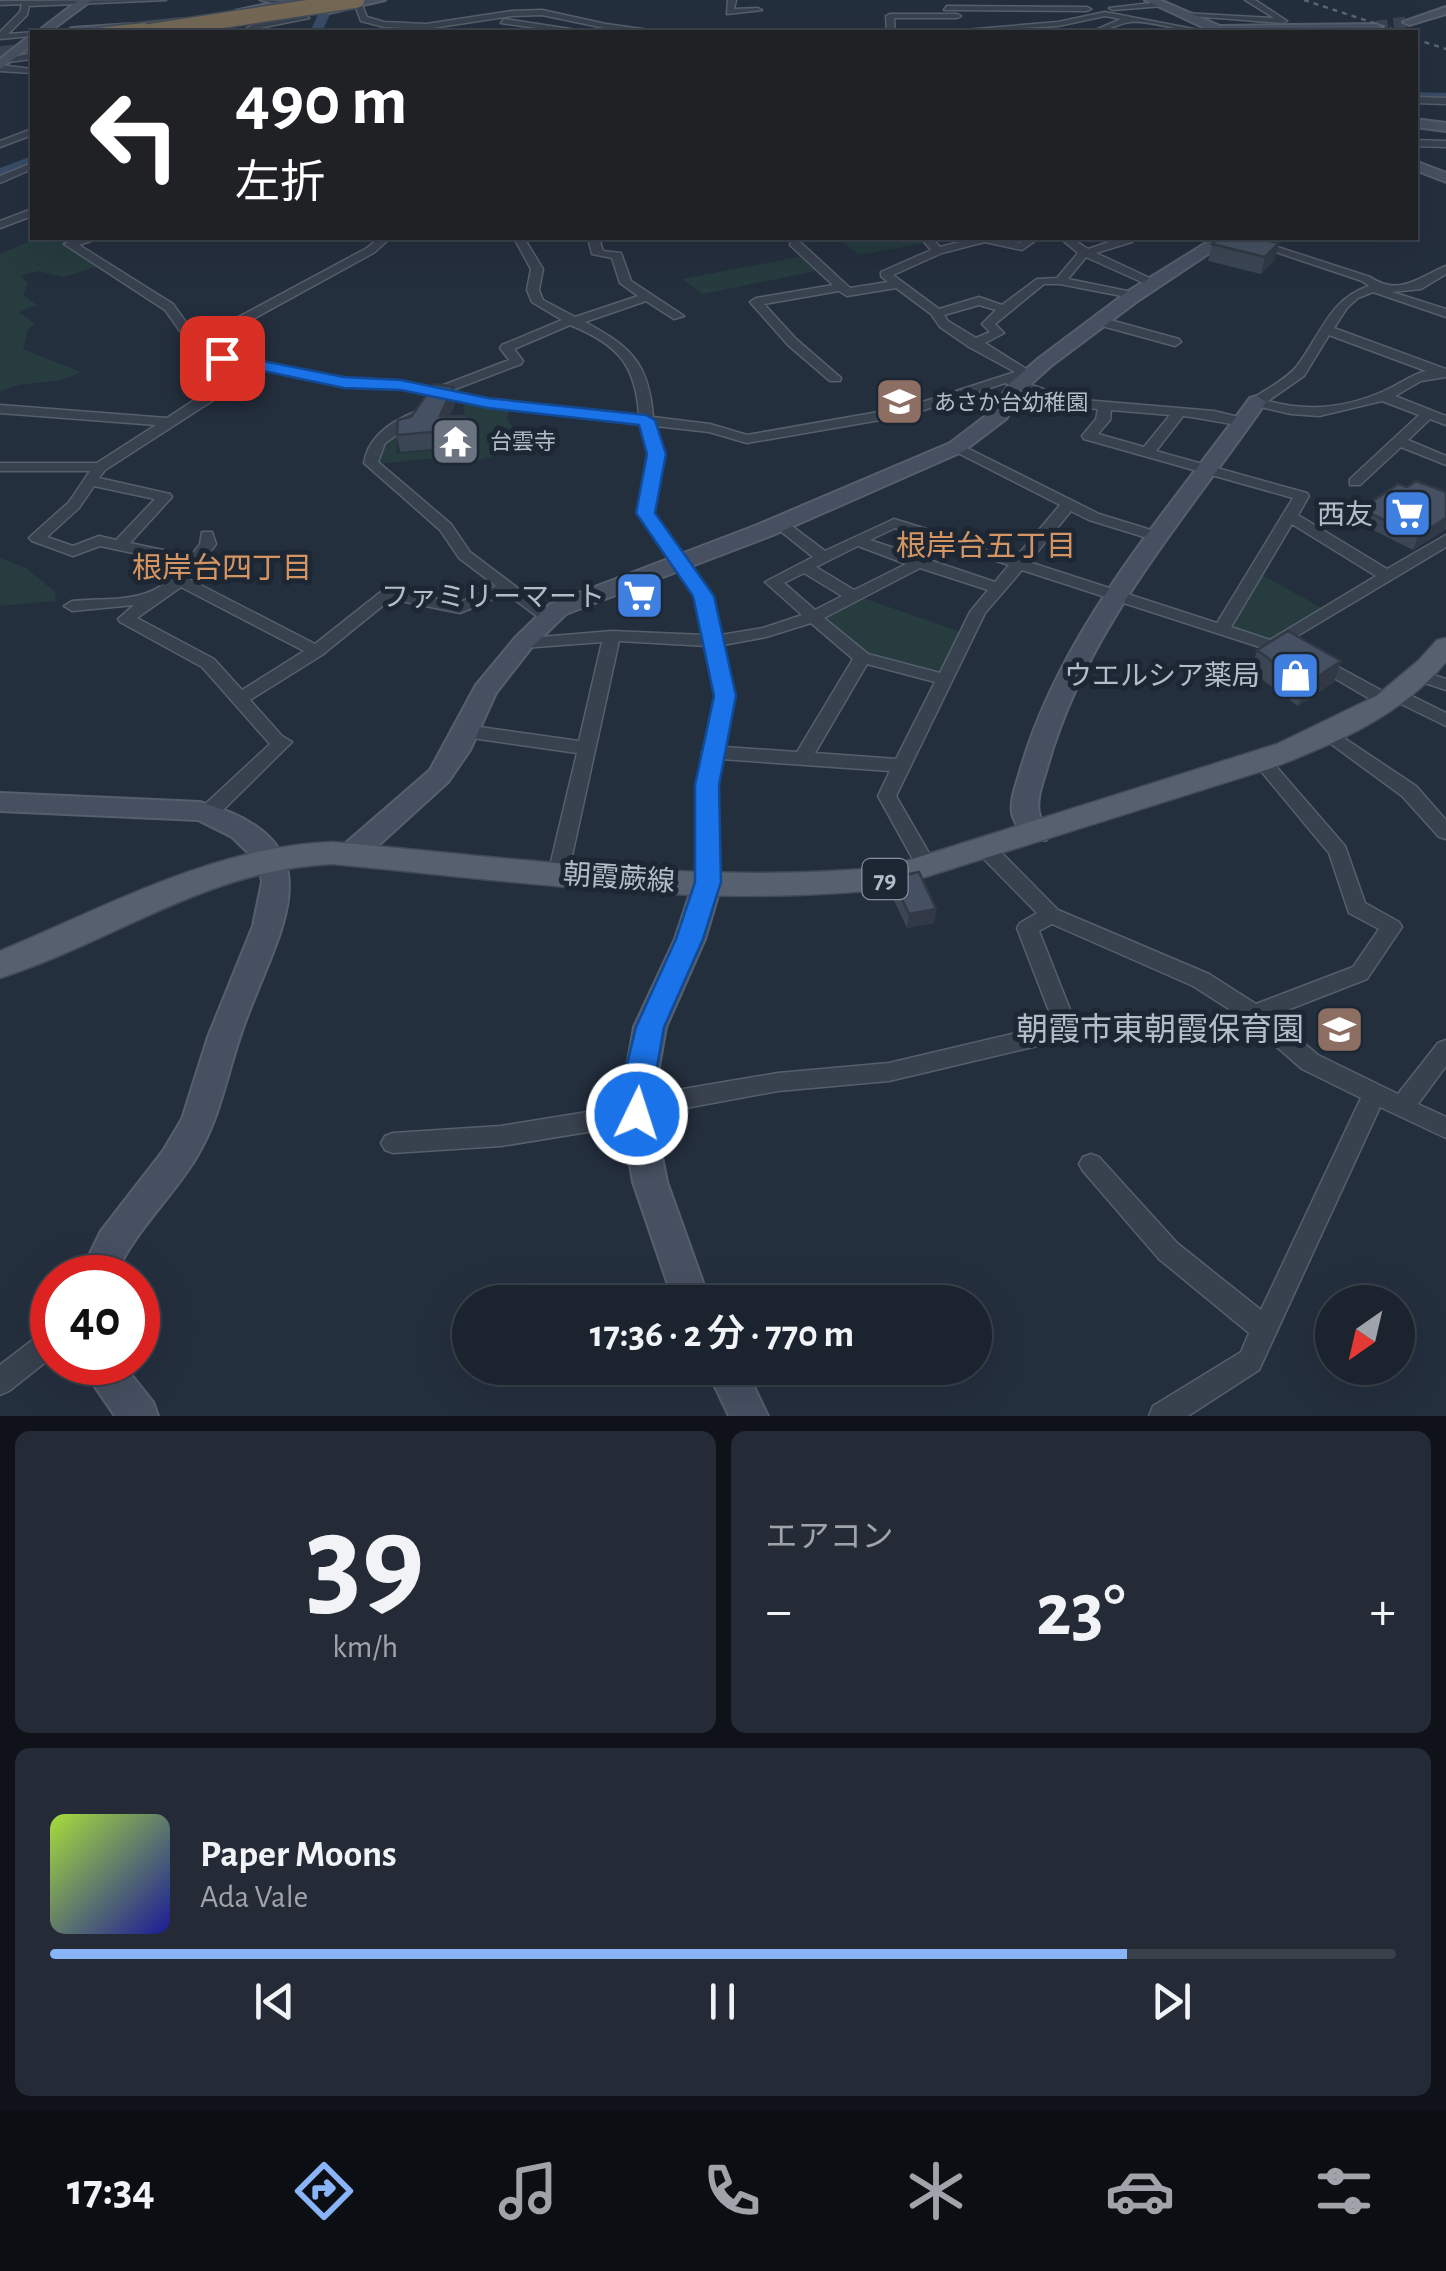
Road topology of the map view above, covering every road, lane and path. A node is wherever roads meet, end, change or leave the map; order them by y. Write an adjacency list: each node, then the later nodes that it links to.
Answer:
1 (162, 0): 12 (street)
2 (227, 0): 3 (street)
3 (254, 0)
4 (264, 0): 13 (street)
5 (304, 0): 13 (street)
6 (331, 0): 30 (highway, bridge)
7 (378, 0): 14 (street)
8 (732, 0): 21 (street)
9 (1043, 0): 22 (street)
10 (1087, 0): 20 (street)
11 (1249, 0): 34 (street)
12 (84, 1): 18 (street); 25 (street)
13 (284, 2): 26 (street); 37 (street)
14 (352, 2): 26 (street); 33 (street); 40 (highway, bridge)
15 (546, 2): 27 (street)
16 (0, 3): 18 (street)
17 (916, 3): 19 (street)
18 (25, 4): 25 (street); 53 (street)
19 (945, 4): 22 (street); 28 (street)
20 (1099, 8): 22 (street); 23 (street)
21 (758, 10)
22 (1038, 10): 32 (street)
23 (1168, 10): 29 (street); 34 (street); 50 (street)
24 (1446, 10): 31 (street)
25 (70, 11): 36 (street)
26 (302, 14): 41 (street); 42 (street)
27 (519, 14): 33 (street); 44 (street)
28 (957, 16): 45 (street); 46 (street)
29 (1128, 19): 32 (street); 49 (street)
30 (204, 20): 38 (highway, bridge); 39 (highway, bridge)
31 (1409, 22)
32 (1044, 25): 47 (street); 48 (street)
33 (374, 26): 43 (street)
34 (1290, 28): 35 (street); 51 (street)
35 (1376, 28)
36 (45, 30)
37 (86, 30)
38 (116, 30)
39 (127, 30)
40 (161, 30)
41 (189, 30)
42 (249, 30)
43 (563, 30)
44 (642, 30)
45 (891, 30)
46 (970, 30)
47 (983, 30)
48 (1068, 30)
49 (1100, 30)
50 (1211, 30)
51 (1252, 30)
52 (30, 37): 53 (street)
53 (0, 38)
54 (30, 39): 56 (street)
55 (30, 54): 56 (street)
56 (4, 61): 57 (street)
57 (30, 70)
58 (1418, 98): 59 (street)
59 (1446, 100)
60 (1418, 123): 61 (street)
61 (1446, 128)
62 (30, 133): 63 (street)
63 (4, 143): 66 (street)
64 (1418, 143): 65 (street)
65 (1445, 145)
66 (30, 147)
67 (30, 167): 68 (street)
68 (0, 180)
69 (30, 213): 70 (street)
70 (0, 225)
71 (84, 240): 100 (street)
72 (380, 240): 100 (street)
73 (520, 240): 97 (street)
74 (594, 240): 92 (street)
75 (796, 240): 89 (street)
76 (928, 240): 84 (street)
77 (976, 240): 84 (street)
78 (992, 240): 79 (street)
79 (1031, 240)
80 (1068, 240): 85 (street)
81 (1128, 240): 85 (street)
82 (1221, 240): 91 (street)
83 (1246, 240): 90 (street)
84 (938, 251): 88 (street)
85 (1086, 253): 87 (street); 91 (street)
86 (1446, 269): 90 (street)
87 (1060, 281): 91 (street); 93 (street)
88 (898, 284): 89 (street); 94 (street)
89 (842, 288): 105 (street)
90 (1380, 289): 95 (street); 99 (street)
91 (1142, 290): 98 (street)
92 (648, 297): 96 (street); 97 (street)
93 (1004, 310): 94 (street); 102 (street)
94 (937, 313): 102 (street)
95 (1446, 313)
96 (678, 316)
97 (571, 321): 107 (street); 114 (street)
98 (1099, 321): 101 (street); 106 (street)
99 (1327, 330): 104 (street); 109 (street)
100 (222, 331): 103 (street)
101 (1175, 342)
102 (973, 344): 106 (street)
103 (247, 364): 107 (street); 116 (street)
104 (1445, 373): 108 (street)
105 (835, 378)
106 (1020, 378): 110 (street); 114 (street); 119 (street)
107 (434, 392): 114 (street); 142 (street)
108 (1384, 396): 109 (street); 113 (street)
109 (1257, 402): 117 (street)
110 (1105, 406): 112 (street); 120 (street)
111 (0, 409): 116 (street)
112 (1180, 412): 117 (street); 120 (street)
113 (1428, 414): 115 (street); 118 (street)
114 (646, 420): 136 (street)
115 (1446, 421)
116 (169, 422): 124 (street)
117 (1242, 422): 123 (street)
118 (1400, 441): 121 (street); 125 (street)
119 (957, 447): 126 (street); 128 (street)
120 (1148, 452): 123 (street)
121 (1446, 462)
122 (0, 466): 124 (street)
123 (1210, 470): 127 (street); 130 (street)
124 (96, 474): 133 (street); 133 (street)
125 (1355, 482)
126 (1068, 505): 130 (street); 138 (street)
127 (1290, 517): 140 (street); 150 (street)
128 (780, 522): 134 (street); 136 (street)
129 (207, 535): 135 (street)
130 (1159, 538): 145 (street)
131 (1446, 540): 140 (street)
132 (858, 541): 134 (street); 137 (street); 138 (street)
133 (120, 545): 135 (street)
134 (822, 556): 139 (street)
135 (195, 561): 141 (street)
136 (682, 561): 148 (street); 153 (street)
137 (919, 563): 143 (street); 144 (street)
138 (1017, 564): 143 (street); 145 (street)
139 (804, 566): 144 (street); 149 (street)
140 (1388, 576): 152 (street)
141 (180, 580): 146 (street); 156 (street)
142 (506, 587): 148 (street); 156 (street)
143 (996, 588): 158 (street)
144 (854, 596): 149 (street)
145 (1117, 596): 150 (street); 171 (street)
146 (154, 599): 147 (street); 160 (street)
147 (72, 606)
148 (548, 617): 154 (street)
149 (813, 618): 153 (street); 157 (street)
150 (1220, 631): 152 (street)
151 (612, 636): 153 (street); 154 (street); 164 (street)
152 (1282, 640): 159 (street)
153 (716, 641): 165 (street)
154 (523, 643): 162 (street)
155 (1446, 646): 159 (main road, 朝霞蕨線 / 79)
156 (316, 651): 160 (street)
157 (862, 658): 158 (street); 166 (street)
158 (944, 680): 168 (street)
159 (1412, 689): 161 (street); 163 (main road, 朝霞蕨線 / 79)
160 (240, 699): 170 (street)
161 (1446, 720)
162 (465, 731): 164 (street); 174 (street)
163 (1330, 734): 167 (main road, 朝霞蕨線 / 79); 172 (street)
164 (587, 748): 177 (street)
165 (711, 752): 166 (street); 178 (street)
166 (802, 758): 168 (street)
167 (1262, 761): 171 (main road, 朝霞蕨線 / 79); 181 (street)
168 (904, 766): 176 (street)
169 (0, 802): 170 (street)
170 (208, 814): 175 (street)
171 (1036, 832): 173 (main road, 朝霞蕨線 / 79)
172 (1446, 832)
173 (985, 848): 176 (main road, 朝霞蕨線 / 79); 179 (street)
174 (350, 855): 175 (main road, 朝霞蕨線 / 79); 177 (main road, 朝霞蕨線 / 79)
175 (271, 857): 180 (main road, 朝霞蕨線 / 79); 189 (street)
176 (927, 867): 178 (main road, 朝霞蕨線 / 79)
177 (558, 874): 178 (main road, 朝霞蕨線 / 79)
178 (708, 882): 185 (street)
179 (1051, 915): 181 (street); 185 (street)
180 (0, 965)
181 (1254, 1014): 183 (street)
182 (1446, 1050): 184 (street)
183 (1374, 1095): 184 (street); 191 (street)
184 (1402, 1107): 186 (street)
185 (636, 1110): 187 (street); 190 (street)
186 (1446, 1128)
187 (393, 1143)
188 (1091, 1164): 191 (street)
189 (107, 1255)
190 (686, 1285)
191 (1264, 1329): 198 (street)
192 (30, 1358): 193 (street)
193 (0, 1382)
194 (114, 1385): 196 (street)
195 (733, 1385): 197 (street)
196 (138, 1416)
197 (749, 1416)
198 (1163, 1416)

